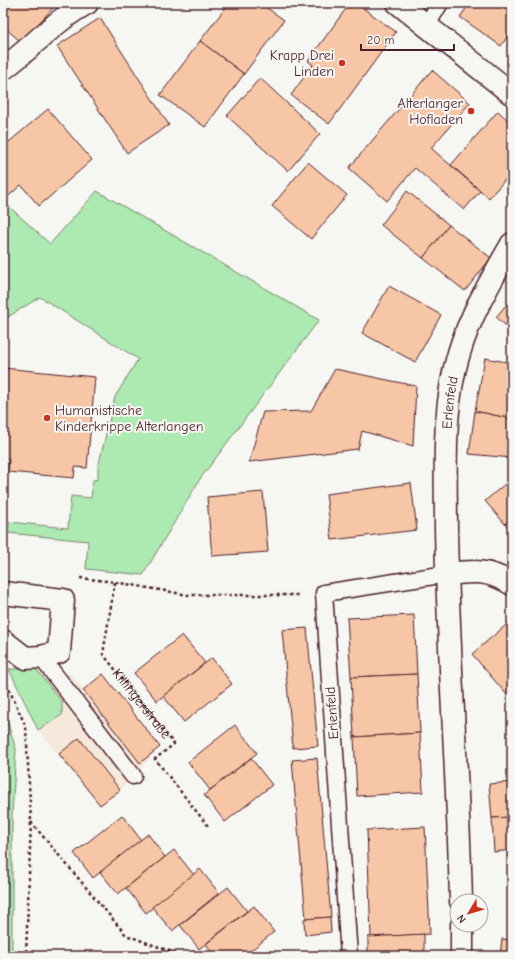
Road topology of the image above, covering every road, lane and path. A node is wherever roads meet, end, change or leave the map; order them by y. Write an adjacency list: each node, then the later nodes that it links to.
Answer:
1 (88, 3): 5 (street)
2 (398, 3): 4 (street)
3 (440, 3): 4 (lane)
4 (427, 25): 6 (street)
5 (3, 69)
6 (512, 94)
7 (512, 244): 10 (street, Erlenfeld)
8 (3, 470): 9 (path)
9 (5, 486)
10 (447, 574): 12 (street); 14 (lane); 22 (street, Erlenfeld)
11 (115, 582): 14 (path); 15 (path); 21 (path, Killingerstraße)
12 (512, 584)
13 (3, 593): 15 (street)
14 (324, 593): 26 (lane, Erlenfeld)
15 (63, 600): 17 (street)
16 (3, 641): 17 (street)
17 (41, 657): 19 (lane)
18 (3, 676): 20 (path)
19 (133, 776)
20 (31, 821): 24 (path); 25 (path)
21 (208, 826)
22 (461, 893)
23 (462, 933): 27 (street)
24 (26, 956)
25 (183, 956)
26 (349, 956)
27 (462, 956)

